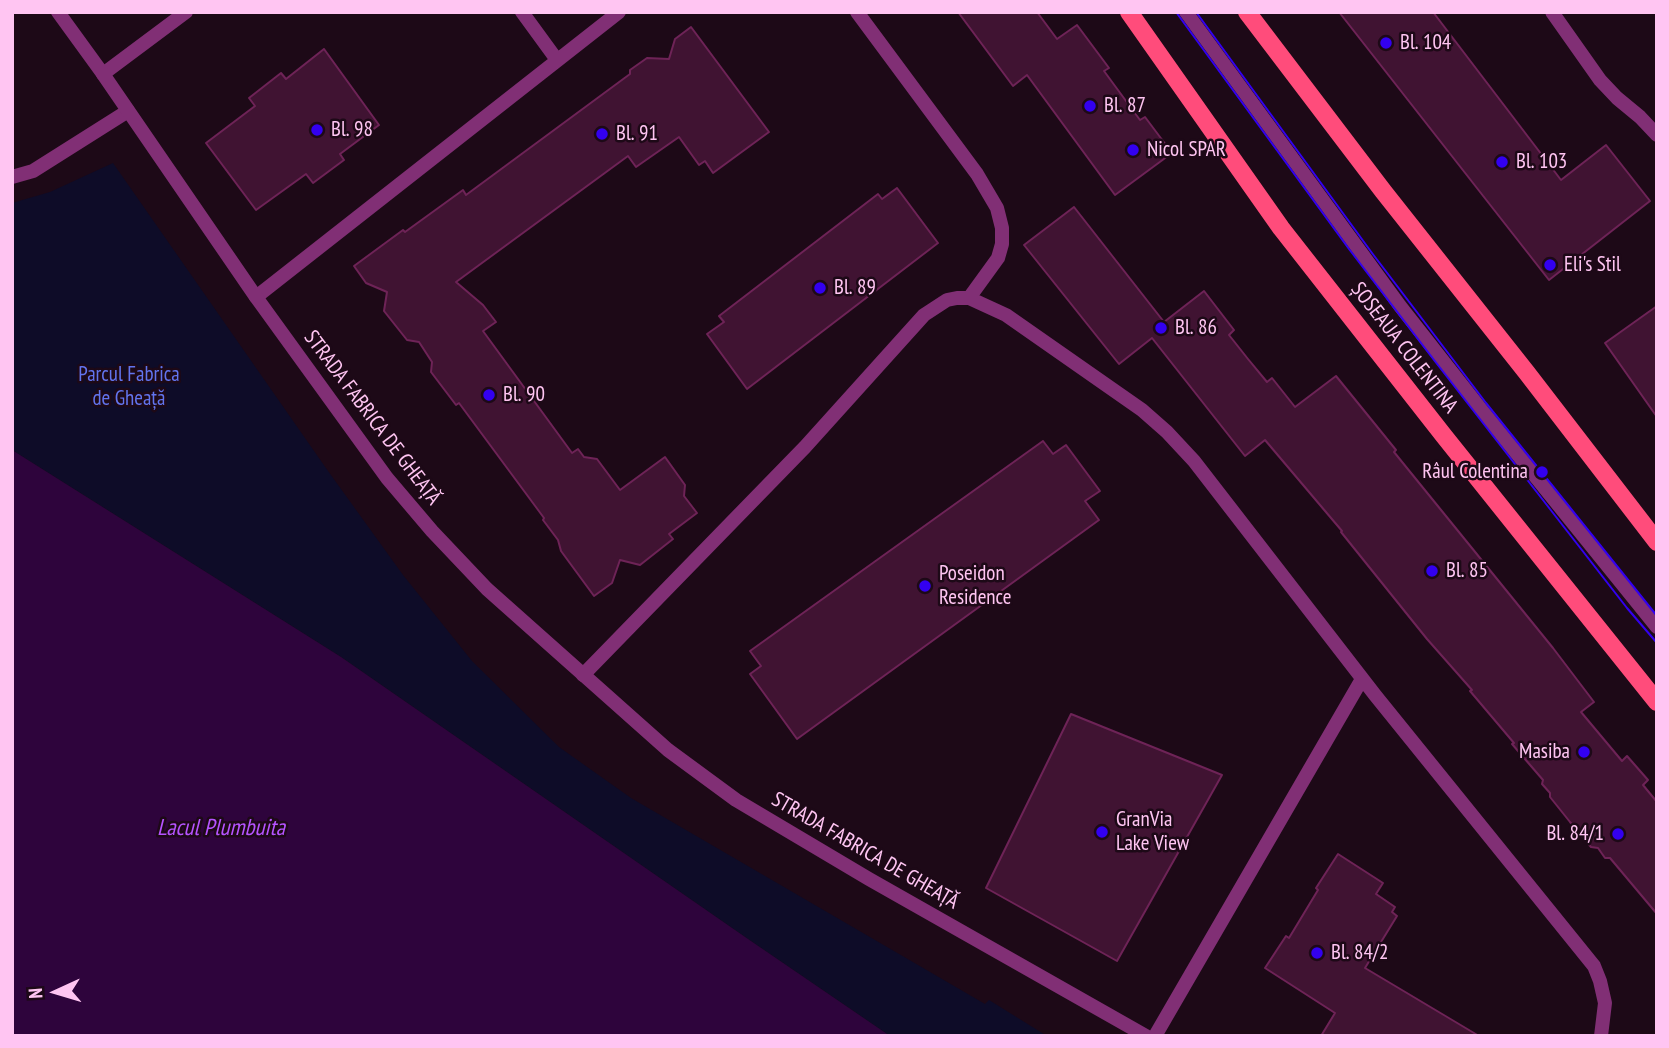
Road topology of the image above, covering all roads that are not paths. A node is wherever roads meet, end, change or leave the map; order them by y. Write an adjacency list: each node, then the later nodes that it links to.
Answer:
1 (58, 12): 11 (street, STRADA FABRICA DE GHEAȚĂ)
2 (186, 12): 11 (street)
3 (522, 12): 10 (street)
4 (618, 12): 10 (street)
5 (857, 12): 16 (street)
6 (1129, 12): 21 (main road, ȘOSEAUA COLENTINA)
7 (1186, 12): 18 (street)
8 (1247, 12): 17 (main road)
9 (1552, 12): 13 (street)
10 (557, 60): 15 (street)
11 (103, 74): 12 (street, STRADA FABRICA DE GHEAȚĂ)
12 (128, 111): 14 (street); 15 (street, STRADA FABRICA DE GHEAȚĂ)
13 (1657, 135)
14 (12, 177)
15 (256, 297): 19 (street, STRADA FABRICA DE GHEAȚĂ)
16 (969, 298): 19 (street); 20 (street)
17 (1657, 542)
18 (1657, 627)
19 (583, 675): 22 (street, STRADA FABRICA DE GHEAȚĂ)
20 (1362, 679): 23 (street); 24 (street)
21 (1657, 702)
22 (1146, 1036)
23 (1155, 1036)
24 (1601, 1036)

